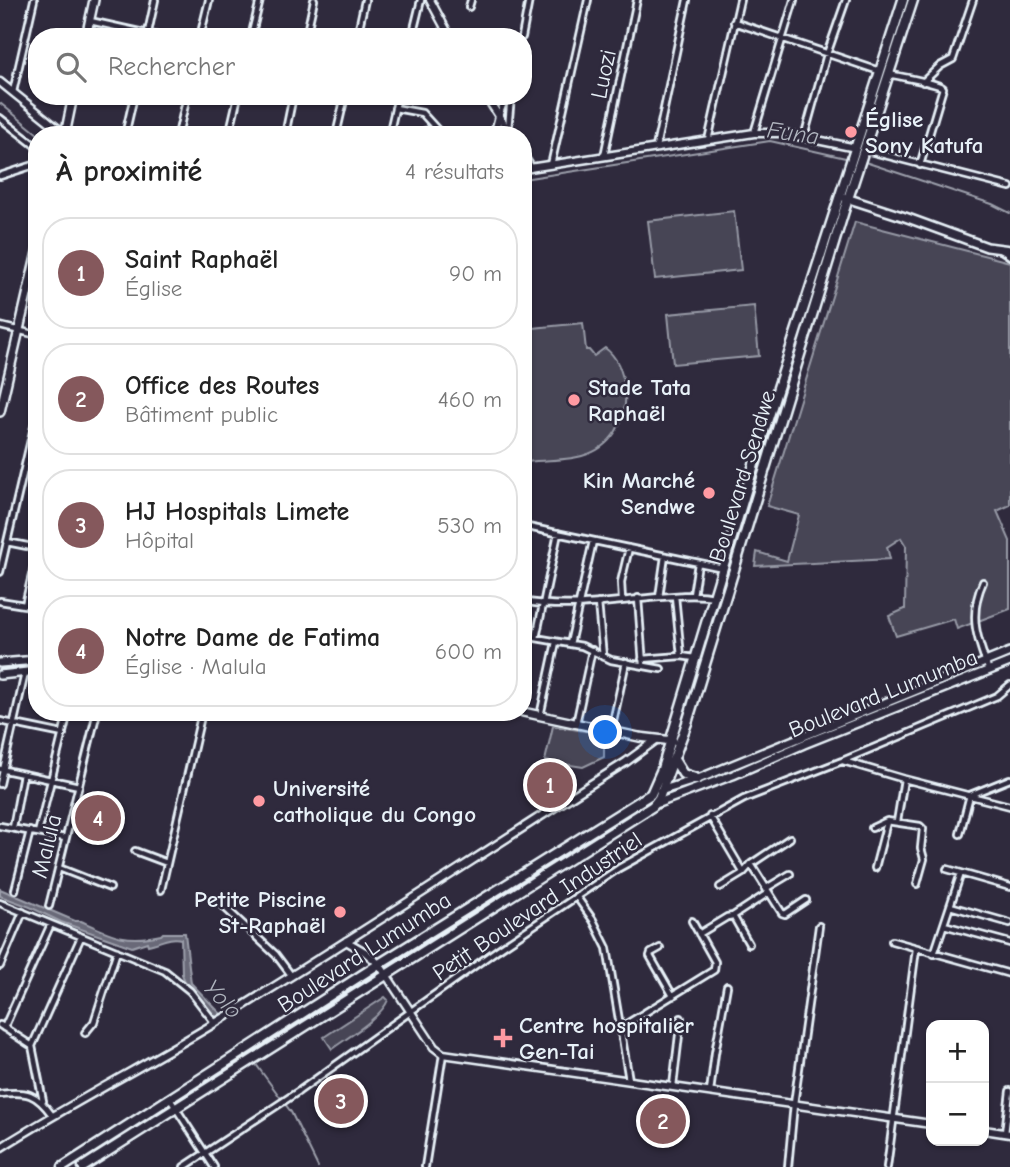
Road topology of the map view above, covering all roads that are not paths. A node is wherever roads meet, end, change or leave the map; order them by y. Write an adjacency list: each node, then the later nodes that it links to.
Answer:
1 (34, 0): 40 (street)
2 (94, 0): 22 (main road)
3 (155, 0): 26 (street)
4 (208, 0): 27 (street)
5 (260, 0): 28 (street)
6 (314, 0): 29 (street)
7 (365, 0): 30 (street)
8 (421, 0): 31 (street)
9 (430, 0): 32 (street)
10 (471, 0): 21 (street)
11 (529, 0): 33 (street)
12 (588, 0): 75 (street)
13 (637, 0): 74 (street, Luozi)
14 (687, 0): 71 (street)
15 (740, 0): 23 (street)
16 (793, 0): 34 (street)
17 (846, 0): 35 (street)
18 (903, 0): 36 (highway)
19 (913, 0): 37 (highway)
20 (973, 0): 39 (street)
21 (469, 6)
22 (90, 21): 24 (main road); 25 (street)
23 (734, 22): 34 (street); 70 (street)
24 (88, 28)
25 (119, 28)
26 (149, 28)
27 (202, 28)
28 (253, 28)
29 (308, 28)
30 (360, 28)
31 (414, 28)
32 (445, 28)
33 (524, 28)
34 (781, 40): 35 (street); 67 (street)
35 (827, 54): 36 (street); 68 (street)
36 (879, 71): 72 (highway)
37 (889, 74): 39 (street); 73 (highway)
38 (0, 82): 40 (street)
39 (922, 83): 76 (street)
40 (13, 93): 41 (street)
41 (28, 105)
42 (28, 105): 55 (street)
43 (71, 105): 56 (main road)
44 (132, 105): 57 (street)
45 (185, 105): 58 (street)
46 (236, 105): 59 (street)
47 (291, 105): 60 (street)
48 (343, 105): 61 (street)
49 (492, 105): 53 (street)
50 (504, 105): 53 (street)
51 (509, 105): 66 (street)
52 (395, 107): 62 (street); 63 (street)
53 (499, 116): 64 (street); 65 (street)
54 (0, 118): 69 (street)
55 (55, 126)
56 (67, 126)
57 (127, 126)
58 (180, 126)
59 (231, 126)
60 (287, 126)
61 (338, 126)
62 (391, 126)
63 (432, 126)
64 (496, 126)
65 (505, 126)
66 (509, 126)
67 (754, 133): 68 (street); 70 (street)
68 (804, 138): 72 (street)
69 (28, 140)
70 (708, 140): 71 (street)
71 (656, 147): 74 (street)
72 (854, 151): 73 (street); 79 (highway)
73 (863, 154): 76 (street); 79 (highway)
74 (604, 156): 75 (street)
75 (551, 165): 78 (street)
76 (920, 165): 81 (street)
77 (28, 168): 80 (street)
78 (532, 168)
79 (852, 172): 82 (highway, Boulevard Sendwe); 83 (highway, Boulevard Sendwe)
80 (0, 176)
81 (1010, 187)
82 (839, 196): 83 (main road); 101 (highway, Boulevard Sendwe)
83 (848, 199): 84 (main road); 149 (highway, Boulevard Sendwe)
84 (1001, 250): 85 (main road); 86 (street)
85 (1010, 250)
86 (1010, 256)
87 (28, 289): 89 (main road)
88 (0, 327): 89 (street)
89 (18, 330): 90 (street); 91 (main road)
90 (28, 333)
91 (0, 412)
92 (28, 452): 96 (street)
93 (532, 528): 94 (street)
94 (558, 533): 95 (street); 114 (street)
95 (593, 541): 98 (street); 115 (street)
96 (7, 542): 97 (street); 102 (street)
97 (28, 546)
98 (629, 548): 99 (street); 110 (street)
99 (664, 556): 100 (street); 107 (street)
100 (698, 562): 101 (street); 105 (street)
101 (723, 568): 108 (highway, Boulevard Sendwe)
102 (0, 572)
103 (983, 582): 127 (street)
104 (28, 592): 116 (street)
105 (693, 595): 106 (street); 108 (street)
106 (675, 596): 107 (street); 122 (street)
107 (659, 597): 109 (street)
108 (714, 597): 124 (highway, Boulevard Sendwe)
109 (638, 598): 110 (street); 129 (street)
110 (622, 600): 113 (street)
111 (0, 601): 116 (street)
112 (532, 602): 114 (street)
113 (598, 603): 115 (street); 123 (street)
114 (542, 604): 115 (street); 118 (street)
115 (579, 604): 119 (street)
116 (25, 605): 117 (street)
117 (28, 606)
118 (556, 642): 119 (street); 138 (street)
119 (570, 644): 120 (street)
120 (592, 650): 123 (street); 143 (street)
121 (1010, 652): 127 (main road, Boulevard Lumumba)
122 (681, 656): 124 (street); 129 (street)
123 (603, 657): 128 (street)
124 (695, 658): 148 (highway, Boulevard Sendwe)
125 (0, 660): 126 (main road)
126 (28, 661)
127 (985, 661): 132 (street); 154 (main road, Boulevard Lumumba)
128 (626, 662): 129 (street); 145 (street)
129 (643, 662): 131 (street)
130 (1010, 662): 132 (main road, Boulevard Lumumba)
131 (661, 669)
132 (989, 671): 163 (main road, Boulevard Lumumba)
133 (28, 672): 134 (main road)
134 (25, 673): 135 (main road); 144 (street)
135 (0, 675)
136 (1010, 685): 151 (street, Petit Boulevard Industriel)
137 (532, 714): 138 (main road)
138 (540, 716): 143 (main road)
139 (0, 721): 144 (street)
140 (66, 721): 146 (street)
141 (95, 721): 159 (street, Malula)
142 (200, 721): 179 (street)
143 (576, 724): 145 (main road)
144 (14, 725): 146 (street); 152 (street)
145 (611, 731): 147 (main road)
146 (63, 734): 157 (street)
147 (656, 740): 148 (main road); 209 (street)
148 (669, 741): 149 (main road); 161 (highway, Boulevard Sendwe)
149 (681, 742): 150 (highway, Boulevard Sendwe)
150 (675, 761): 154 (highway); 160 (highway, Boulevard Sendwe)
151 (842, 761): 155 (street); 165 (street, Petit Boulevard Industriel)
152 (2, 770): 153 (street); 158 (street)
153 (23, 774): 157 (street); 170 (street)
154 (698, 779): 160 (main road, Boulevard Lumumba)
155 (904, 779): 162 (street); 168 (street)
156 (1010, 779): 162 (street)
157 (51, 780): 159 (street); 173 (street)
158 (0, 784)
159 (79, 786): 166 (street, Malula)
160 (663, 790): 161 (main road, Boulevard Lumumba); 163 (highway, Boulevard Lumumba)
161 (651, 794): 217 (highway, Boulevard Lumumba)
162 (970, 794): 164 (street); 174 (street)
163 (653, 806): 221 (highway, Boulevard Lumumba)
164 (1010, 806)
165 (710, 816): 184 (street); 194 (street, Petit Boulevard Industriel)
166 (71, 820): 175 (street); 176 (street, Malula)
167 (887, 821): 168 (street); 171 (street); 181 (street)
168 (897, 822): 187 (street)
169 (0, 826): 170 (street)
170 (13, 828): 172 (street)
171 (872, 828)
172 (30, 831): 173 (street); 191 (street)
173 (38, 833): 176 (street)
174 (960, 834)
175 (104, 835)
176 (65, 838): 182 (street, Malula)
177 (790, 838): 180 (street)
178 (135, 850): 179 (street)
179 (167, 863): 192 (street)
180 (751, 864): 184 (street); 193 (street)
181 (875, 867)
182 (60, 869): 190 (street); 198 (street, Malula)
183 (947, 869): 185 (street)
184 (743, 873): 188 (street)
185 (961, 873): 189 (street); 199 (street)
186 (790, 874): 193 (street)
187 (917, 884)
188 (720, 887)
189 (1010, 887)
190 (110, 888)
191 (15, 890)
192 (161, 890)
193 (767, 891): 195 (street); 201 (street)
194 (576, 896): 224 (street, Petit Boulevard Industriel); 228 (street)
195 (806, 900)
196 (0, 903): 200 (street)
197 (221, 904): 220 (street)
198 (49, 906)
199 (950, 906): 203 (street); 205 (street)
200 (23, 912): 204 (street); 218 (street)
201 (733, 916): 207 (street); 212 (street)
202 (692, 921): 207 (street)
203 (1010, 923)
204 (51, 924): 208 (street); 227 (street)
205 (944, 925): 211 (street); 216 (street)
206 (819, 926): 239 (street)
207 (699, 934): 223 (street)
208 (81, 937): 215 (street); 230 (street)
209 (346, 941): 217 (street); 220 (street)
210 (892, 941): 214 (street)
211 (1010, 943)
212 (749, 944)
213 (660, 948): 223 (street)
214 (916, 949): 216 (street); 242 (street)
215 (117, 951): 226 (street); 229 (street)
216 (934, 954): 219 (street)
217 (379, 964): 221 (street); 237 (highway, Boulevard Lumumba)
218 (0, 967)
219 (1010, 974)
220 (291, 975): 226 (street)
221 (386, 975): 224 (street); 240 (highway, Boulevard Lumumba)
222 (727, 986): 235 (street)
223 (673, 996): 228 (street)
224 (411, 1014): 231 (street); 247 (street, Petit Boulevard Industriel)
225 (681, 1018): 233 (street)
226 (216, 1023): 241 (street)
227 (2, 1027): 230 (street)
228 (620, 1028): 232 (street)
229 (85, 1033)
230 (32, 1046): 238 (street)
231 (443, 1054): 232 (street); 252 (street)
232 (629, 1080): 233 (street)
233 (673, 1086): 235 (street)
234 (1010, 1091): 245 (street)
235 (710, 1092): 239 (street)
236 (0, 1094): 238 (street)
237 (170, 1099): 240 (street); 248 (highway, Boulevard Lumumba)
238 (43, 1101): 241 (street)
239 (794, 1104): 242 (street); 253 (street)
240 (177, 1107): 247 (street); 249 (highway, Boulevard Lumumba)
241 (52, 1115): 246 (street)
242 (894, 1119): 243 (street); 254 (street)
243 (926, 1123)
244 (989, 1131): 245 (street)
245 (1007, 1133)
246 (0, 1148)
247 (205, 1153): 250 (street, Petit Boulevard Industriel); 251 (street)
248 (63, 1167)
249 (83, 1167)
250 (184, 1167)
251 (214, 1167)
252 (425, 1167)
253 (788, 1167)
254 (887, 1167)

